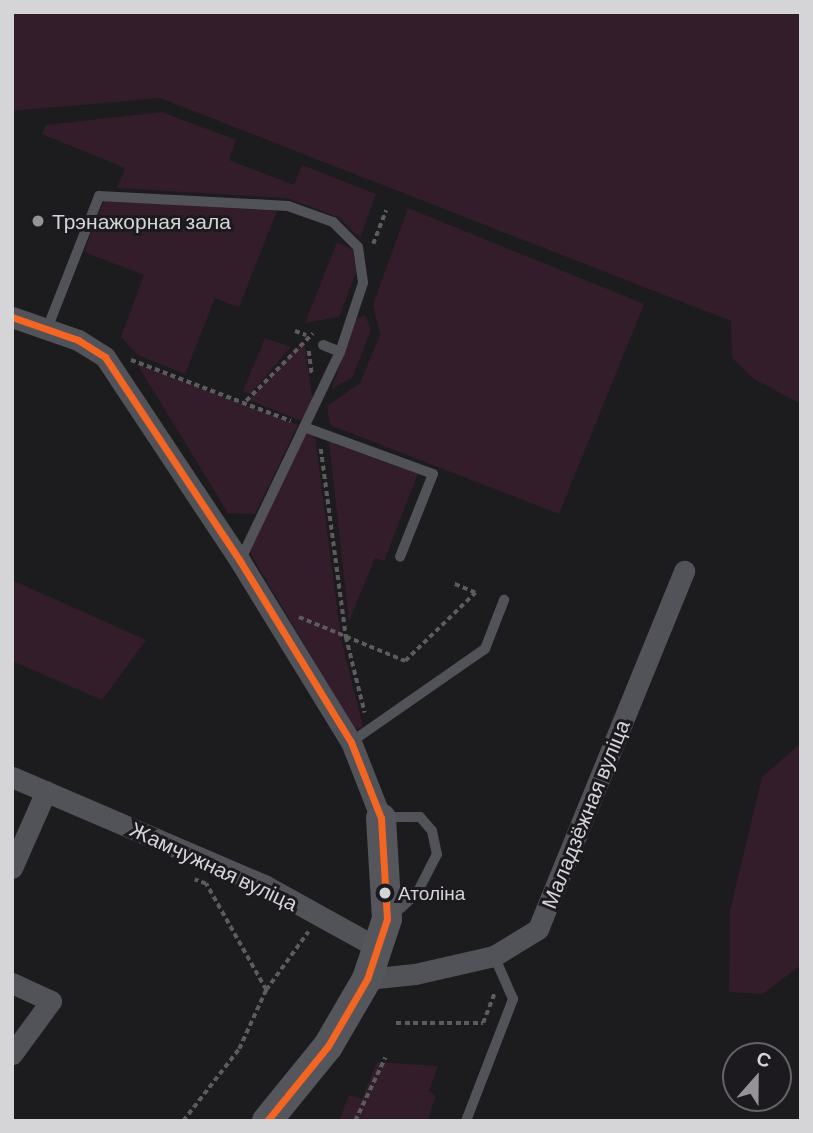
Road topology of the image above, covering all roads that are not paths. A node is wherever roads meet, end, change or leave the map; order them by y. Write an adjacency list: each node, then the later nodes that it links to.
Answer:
1 (12, 317): 2 (street)
2 (47, 329): 4 (lane); 7 (street)
3 (323, 345): 4 (lane)
4 (340, 352): 5 (lane)
5 (304, 427): 6 (lane); 7 (lane)
6 (400, 557)
7 (240, 561): 10 (street)
8 (684, 571): 17 (street, Маладзёжная вуліца)
9 (504, 600): 10 (lane)
10 (360, 736): 13 (street)
11 (12, 777): 12 (street, Жамчужная вуліца)
12 (46, 792): 14 (street); 16 (street, Жамчужная вуліца)
13 (380, 818): 15 (street); 15 (lane)
14 (12, 868)
15 (387, 919): 16 (street)
16 (378, 948): 18 (street)
17 (494, 956): 18 (street, Маладзёжная вуліца); 22 (lane)
18 (367, 979): 21 (street)
19 (12, 984): 20 (street)
20 (12, 1054)
21 (267, 1121)
22 (466, 1121)

